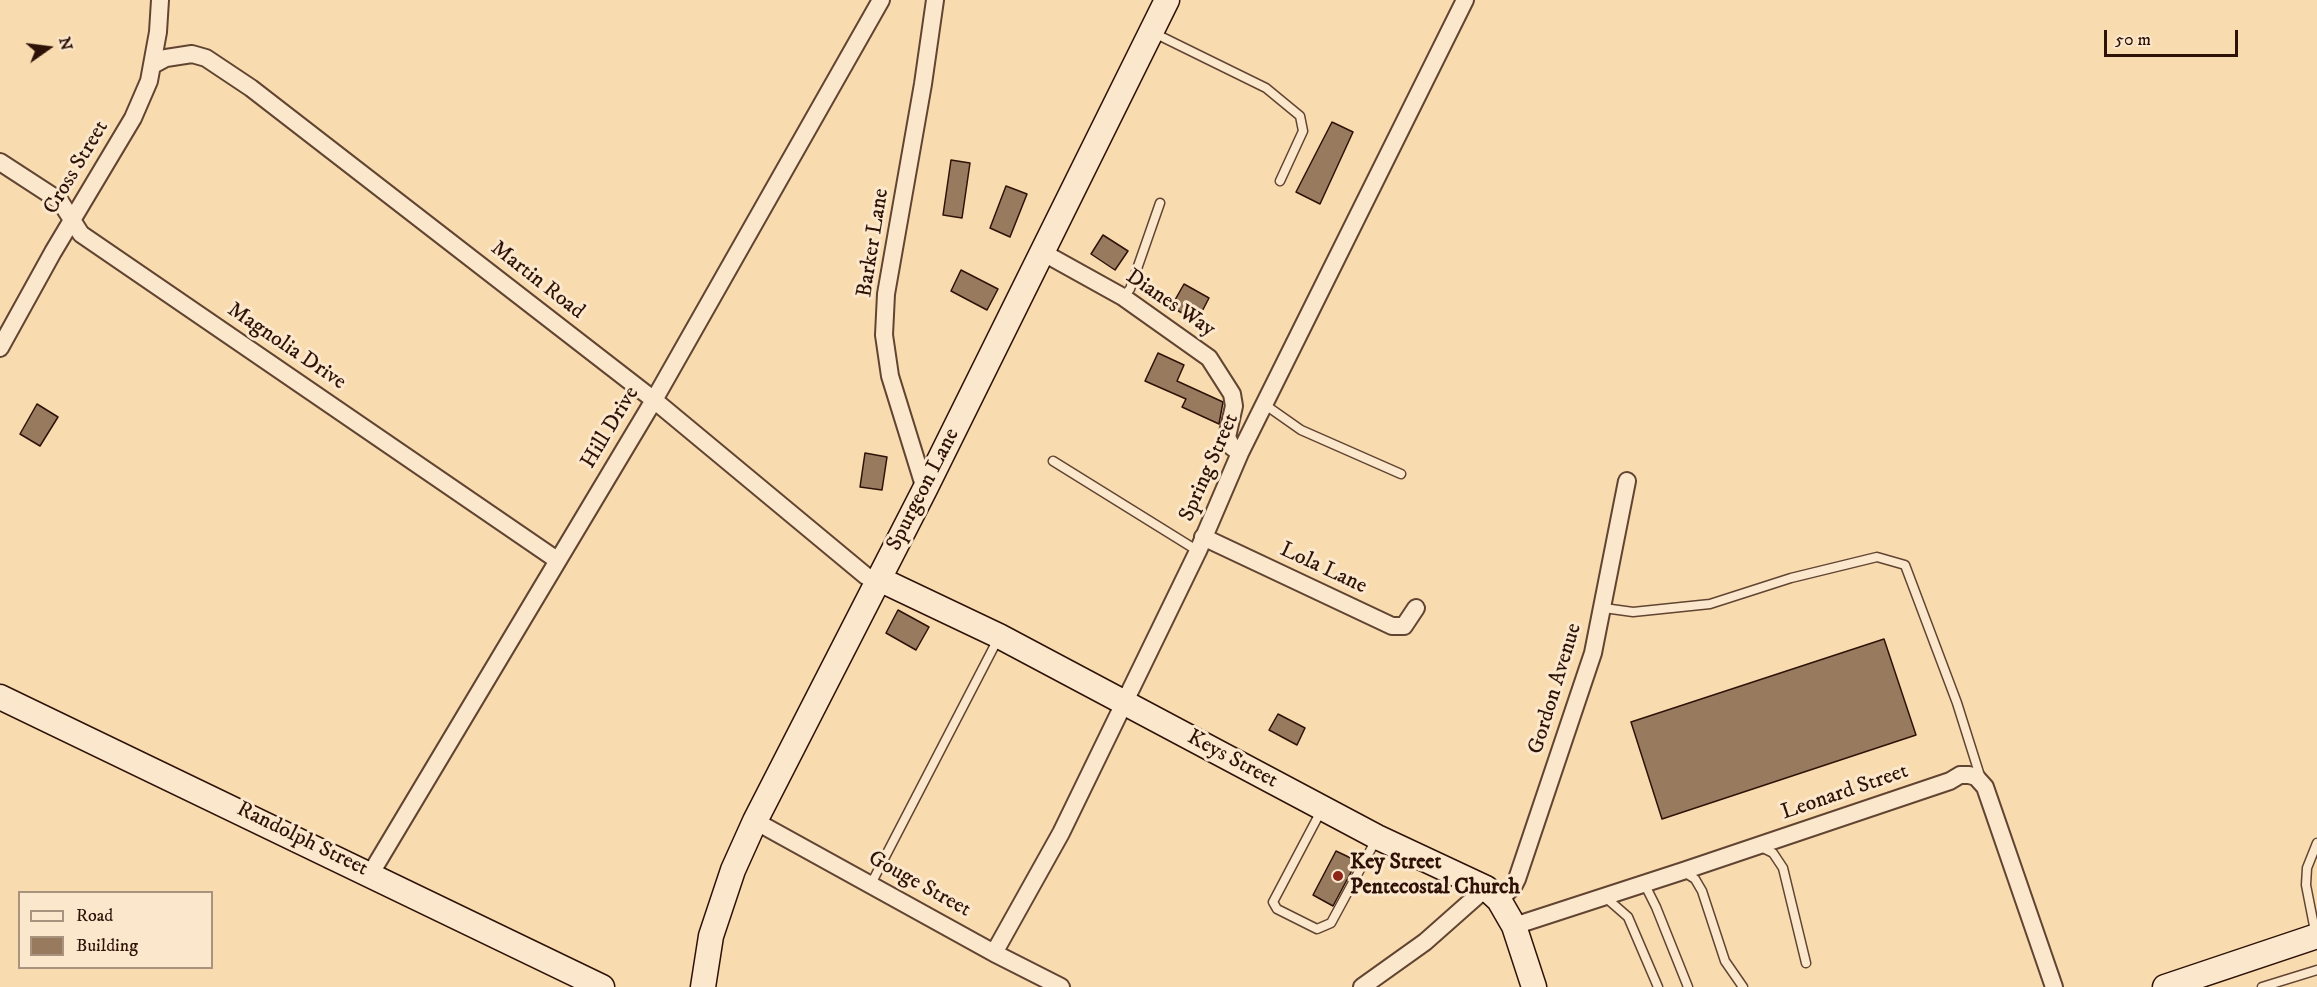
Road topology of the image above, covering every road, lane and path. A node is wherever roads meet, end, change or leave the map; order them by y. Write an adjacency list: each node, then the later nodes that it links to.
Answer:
1 (160, 0): 7 (street, Cross Street)
2 (881, 0): 15 (street, Hill Drive)
3 (934, 0): 21 (street, Barker Lane)
4 (1167, 0): 6 (street, Spurgeon Lane)
5 (1465, 0): 16 (street, Spring Street)
6 (1151, 32): 9 (lane); 12 (street, Spurgeon Lane)
7 (153, 65): 11 (street, Cross Street); 15 (street, Martin Road)
8 (0, 162): 11 (street, Magnolia Drive)
9 (1280, 181)
10 (1160, 203): 13 (lane)
11 (72, 220): 14 (street, Cross Street); 23 (street, Magnolia Drive)
12 (1042, 252): 13 (street, Dianes Way); 21 (street, Spurgeon Lane)
13 (1123, 297): 17 (street, Dianes Way)
14 (0, 348)
15 (654, 400): 23 (street, Hill Drive); 24 (street, Martin Road)
16 (1264, 404): 17 (street, Spring Street); 19 (lane)
17 (1240, 453): 22 (street, Spring Street)
18 (1053, 461): 22 (lane)
19 (1401, 474)
20 (1627, 481): 26 (street, Gordon Avenue)
21 (925, 489): 24 (street, Spurgeon Lane)
22 (1201, 544): 25 (street, Lola Lane); 29 (street, Spring Street)
23 (557, 560): 37 (street, Hill Drive)
24 (879, 579): 27 (street, Keys Street); 32 (street, Spurgeon Lane)
25 (1416, 608)
26 (1604, 608): 30 (lane); 40 (street, Gordon Avenue)
27 (999, 636): 29 (street, Keys Street); 38 (lane)
28 (0, 697): 37 (street, Randolph Street)
29 (1124, 702): 31 (street, Keys Street); 44 (street, Spring Street)
30 (1982, 782): 35 (street, Leonard Street); 56 (street)
31 (1322, 808): 33 (street, Keys Street); 33 (lane)
32 (755, 821): 38 (street, Gouge Street); 49 (street, Spurgeon Lane)
33 (1377, 837): 40 (street, Keys Street)
34 (2317, 843): 43 (lane)
35 (1759, 846): 36 (street, Leonard Street); 45 (lane)
36 (1683, 871): 39 (street, Leonard Street); 55 (lane)
37 (371, 873): 48 (street, Randolph Street)
38 (872, 884): 44 (street, Gouge Street)
39 (1644, 884): 41 (street, Leonard Street); 54 (lane)
40 (1493, 894): 42 (street); 51 (street)
41 (1604, 896): 42 (street, Leonard Street); 53 (lane)
42 (1514, 926): 52 (street)
43 (2317, 936): 47 (street)
44 (994, 953): 50 (street, Gouge Street)
45 (1806, 963)
46 (2317, 970): 57 (lane)
47 (2175, 986)
48 (602, 987)
49 (703, 987)
50 (1061, 987)
51 (1362, 987)
52 (1534, 987)
53 (1658, 987)
54 (1688, 987)
55 (1743, 987)
56 (2054, 987)
57 (2262, 987)

